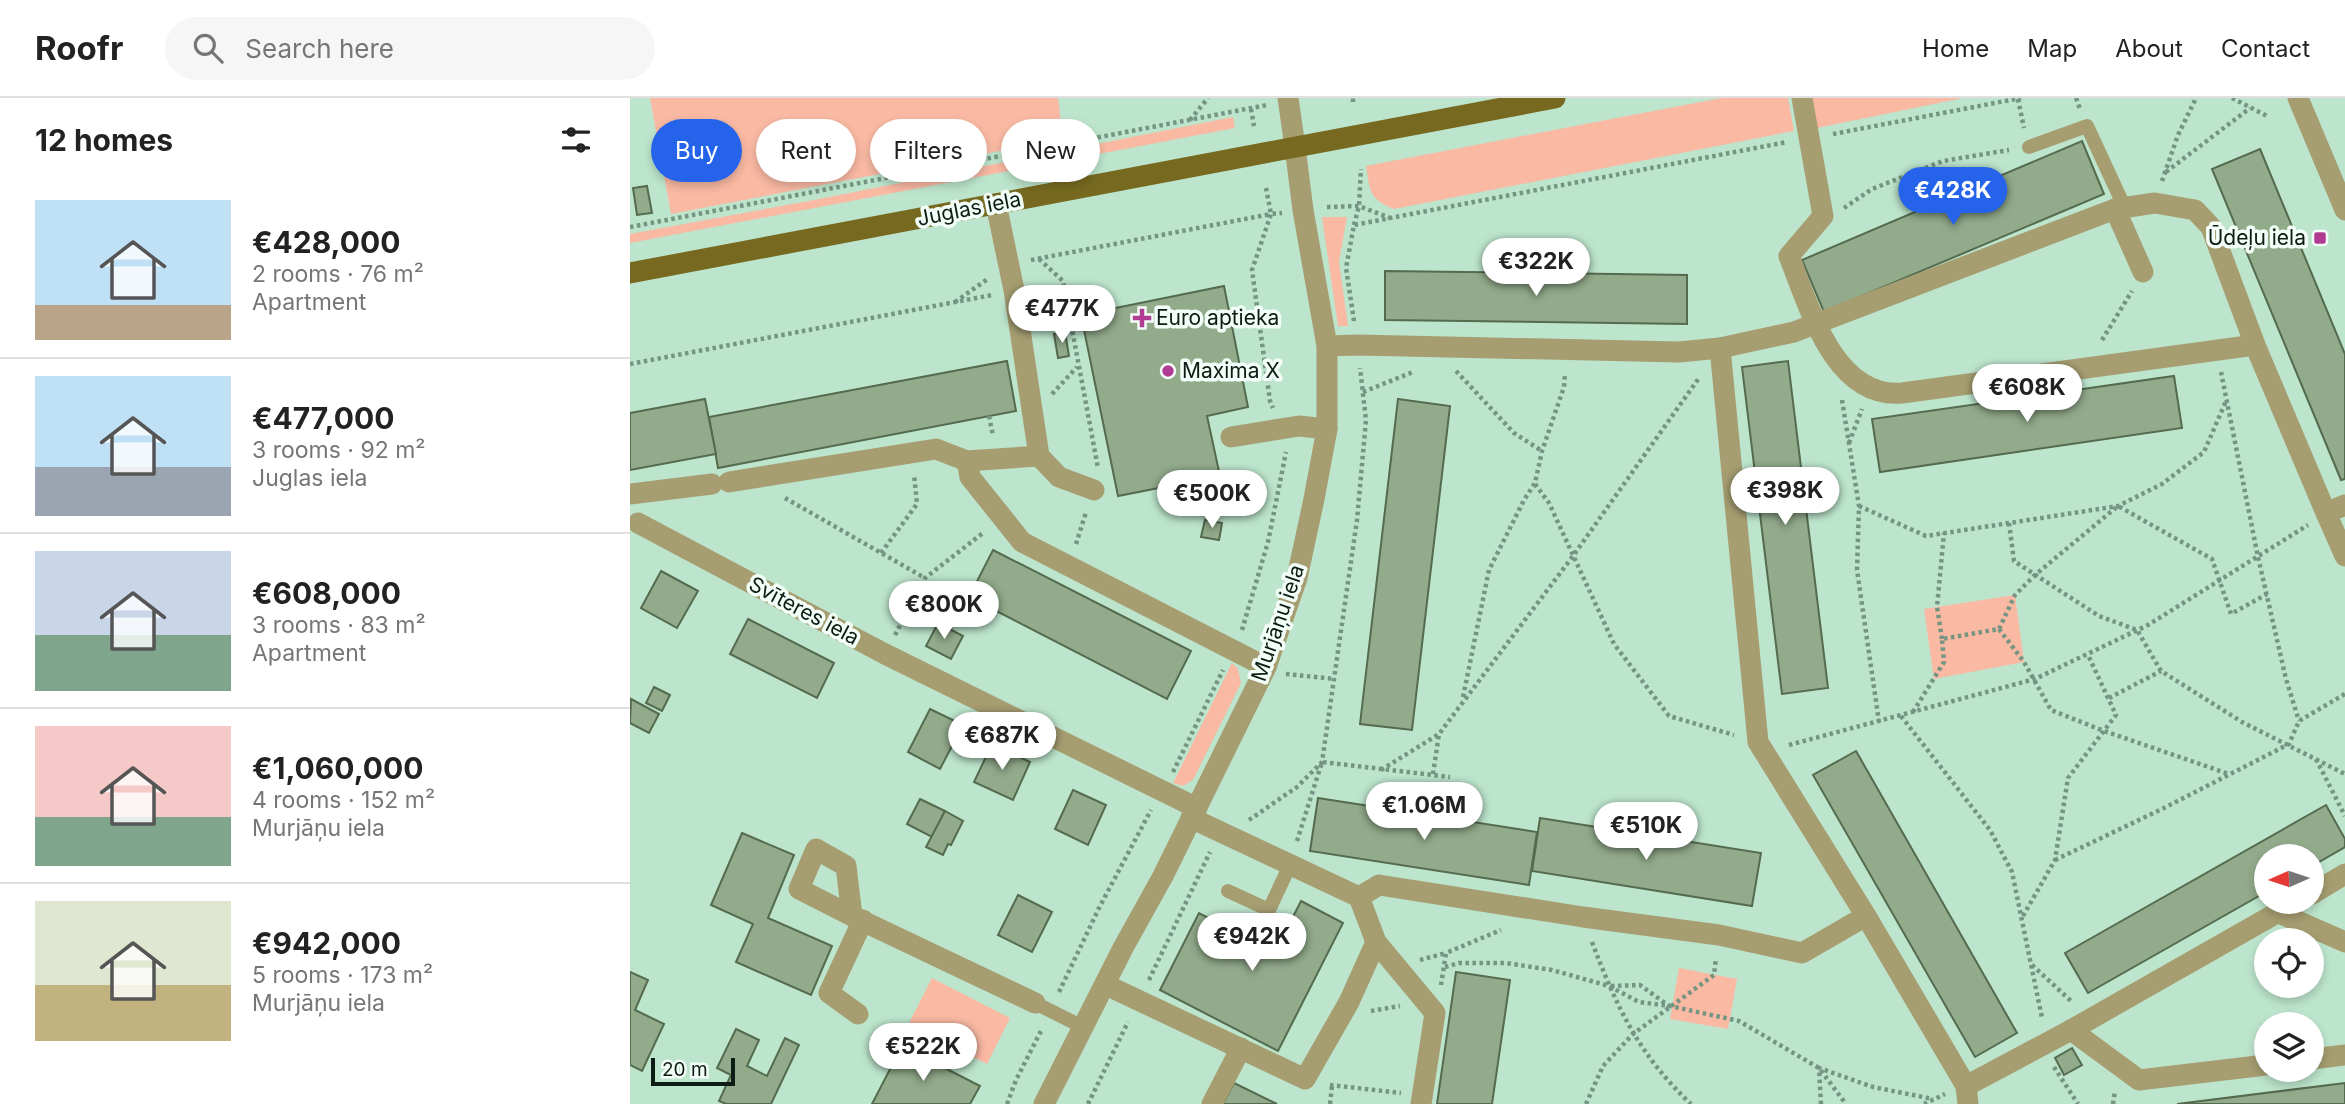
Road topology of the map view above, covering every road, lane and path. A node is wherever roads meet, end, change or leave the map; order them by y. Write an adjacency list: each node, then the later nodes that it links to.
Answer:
1 (1208, 98): 12 (path)
2 (1555, 98): 15 (main road, Juglas iela)
3 (1802, 98): 14 (street)
4 (2020, 98): 14 (path); 16 (path)
5 (2196, 98): 18 (path)
6 (2232, 98): 10 (path)
7 (2298, 98): 25 (street)
8 (1278, 101): 9 (path); 15 (street, Murjāņu iela)
9 (1251, 108): 12 (path); 13 (path)
10 (2250, 108): 11 (path); 18 (path)
11 (2269, 117)
12 (1190, 121): 30 (path)
13 (1254, 127)
14 (1810, 138): 22 (path); 28 (street)
15 (1294, 147): 21 (main road, Juglas iela); 39 (street, Murjāņu iela)
16 (2029, 147): 23 (lane); 28 (path)
17 (1361, 169): 22 (path)
18 (2165, 172): 20 (path)
19 (1266, 188): 27 (path)
20 (2155, 203): 23 (street); 38 (street)
21 (996, 204): 32 (street); 34 (main road, Juglas iela)
22 (1359, 206): 24 (path); 29 (path)
23 (2120, 207): 33 (street); 37 (street)
24 (1322, 208)
25 (2345, 210)
26 (1285, 212): 27 (path)
27 (1271, 214): 31 (path); 51 (path)
28 (1823, 216): 37 (street)
29 (1354, 225)
30 (630, 227)
31 (1039, 258): 32 (path); 61 (path)
32 (1008, 264): 35 (street); 36 (path)
33 (2143, 272): 46 (path)
34 (630, 273)
35 (1014, 290): 36 (path); 57 (street)
36 (955, 302): 44 (path)
37 (1816, 324): 40 (street); 43 (street)
38 (2255, 345): 42 (street); 65 (street)
39 (1327, 346): 41 (street); 52 (street, Murjāņu iela)
40 (1720, 348): 41 (street); 71 (path); 99 (street)
41 (1568, 349): 55 (path)
42 (2218, 350): 46 (street); 50 (path)
43 (1836, 359): 48 (street); 54 (path)
44 (630, 363)
45 (1421, 368): 49 (path)
46 (2086, 368): 48 (street)
47 (1444, 370): 55 (path)
48 (1878, 391): 54 (path)
49 (1363, 393)
50 (2226, 401): 64 (path); 73 (path)
51 (1282, 428): 52 (street); 53 (street); 82 (path)
52 (1326, 429): 85 (street, Murjāņu iela)
53 (1231, 437)
54 (1849, 444): 63 (path)
55 (1542, 451): 60 (path)
56 (912, 453): 58 (street); 59 (street); 70 (path)
57 (1039, 456): 58 (street); 61 (street)
58 (967, 461): 66 (street)
59 (730, 481): 62 (street); 70 (path)
60 (1535, 483): 71 (path); 91 (path)
61 (1094, 490): 74 (path)
62 (632, 494): 68 (street)
63 (1859, 506): 69 (path); 95 (path)
64 (2118, 506): 67 (path); 75 (path); 77 (path)
65 (2336, 509): 72 (street); 73 (path)
66 (1004, 517): 74 (street); 76 (path)
67 (2009, 523): 69 (path); 75 (path)
68 (634, 531): 83 (street, Svīteres iela)
69 (1944, 533): 81 (path)
70 (881, 552): 76 (path)
71 (1573, 556): 91 (path); 99 (path)
72 (2345, 556)
73 (2258, 557): 77 (path); 78 (path)
74 (1067, 565): 82 (street)
75 (2035, 575): 79 (path); 80 (path)
76 (925, 578): 83 (path)
77 (2219, 581): 78 (path); 80 (path)
78 (2267, 594): 94 (path)
79 (1999, 629): 81 (path); 88 (path)
80 (2137, 630): 84 (path); 86 (path)
81 (1942, 639): 92 (path)
82 (1232, 651): 85 (street); 106 (path)
83 (886, 654): 106 (street, Svīteres iela)
84 (2088, 655): 88 (path); 90 (path)
85 (1266, 667): 87 (path); 107 (street, Murjāņu iela)
86 (2161, 671): 90 (path); 98 (path)
87 (1335, 679)
88 (2035, 679): 92 (path); 96 (path)
89 (2345, 694): 94 (path)
90 (2109, 698): 96 (path)
91 (1462, 701): 97 (path)
92 (1913, 712): 93 (path)
93 (1900, 716): 95 (path); 118 (path)
94 (2299, 721): 98 (path)
95 (1879, 722): 99 (path)
96 (2104, 731): 103 (path); 109 (path)
97 (1439, 734): 101 (path); 102 (path)
98 (2289, 744): 100 (path); 103 (path)
99 (1761, 747): 117 (street)
100 (2315, 758): 104 (path); 108 (path)
101 (1381, 769): 102 (path); 110 (path)
102 (1433, 774): 105 (path)
103 (2229, 774): 109 (path)
104 (2345, 774)
105 (1450, 777)
106 (1161, 790): 107 (street, Svīteres iela); 130 (path)
107 (1194, 813): 110 (street, Svīteres iela); 126 (street, Murjāņu iela)
108 (2345, 816)
109 (2055, 860): 118 (path)
110 (1290, 865): 113 (lane); 114 (street, Svīteres iela)
111 (2345, 874): 112 (street)
112 (2324, 887)
113 (1228, 891)
114 (1359, 897): 119 (street); 122 (street)
115 (2277, 914): 134 (street)
116 (2281, 914): 123 (street)
117 (1866, 916): 121 (street); 146 (street)
118 (2022, 916): 124 (path)
119 (1583, 918): 121 (street); 127 (path)
120 (1508, 927): 125 (path)
121 (1718, 934): 129 (path)
122 (1376, 942): 131 (street); 133 (street)
123 (2345, 942)
124 (2031, 964): 134 (path); 138 (path)
125 (1445, 967): 127 (path); 131 (path)
126 (1106, 985): 128 (street); 135 (street, Murjāņu iela)
127 (1609, 986): 129 (path); 129 (path); 137 (path)
128 (1139, 1001): 139 (street); 151 (path)
129 (1670, 1006): 137 (path); 143 (path)
130 (1043, 1007): 132 (street); 135 (lane); 149 (path)
131 (1430, 1007): 133 (path); 148 (street)
132 (858, 1014)
133 (1340, 1017): 144 (street)
134 (2090, 1019): 136 (street)
135 (1083, 1027): 150 (street, Murjāņu iela)
136 (2071, 1030): 138 (street); 142 (street)
137 (1633, 1034): 154 (path); 155 (path)
138 (2044, 1044): 146 (street); 158 (path)
139 (1241, 1048): 144 (street); 152 (street)
140 (2345, 1055): 141 (street)
141 (2324, 1058)
142 (2254, 1066)
143 (1819, 1068): 147 (path); 156 (path); 157 (path)
144 (1305, 1079): 145 (path)
145 (1332, 1086): 148 (path); 153 (path)
146 (1967, 1095)
147 (1933, 1099)
148 (1422, 1100)
149 (1007, 1104)
150 (1044, 1104)
151 (1088, 1104)
152 (1212, 1104)
153 (1330, 1104)
154 (1586, 1104)
155 (1691, 1104)
156 (1821, 1104)
157 (1846, 1104)
158 (2078, 1104)

